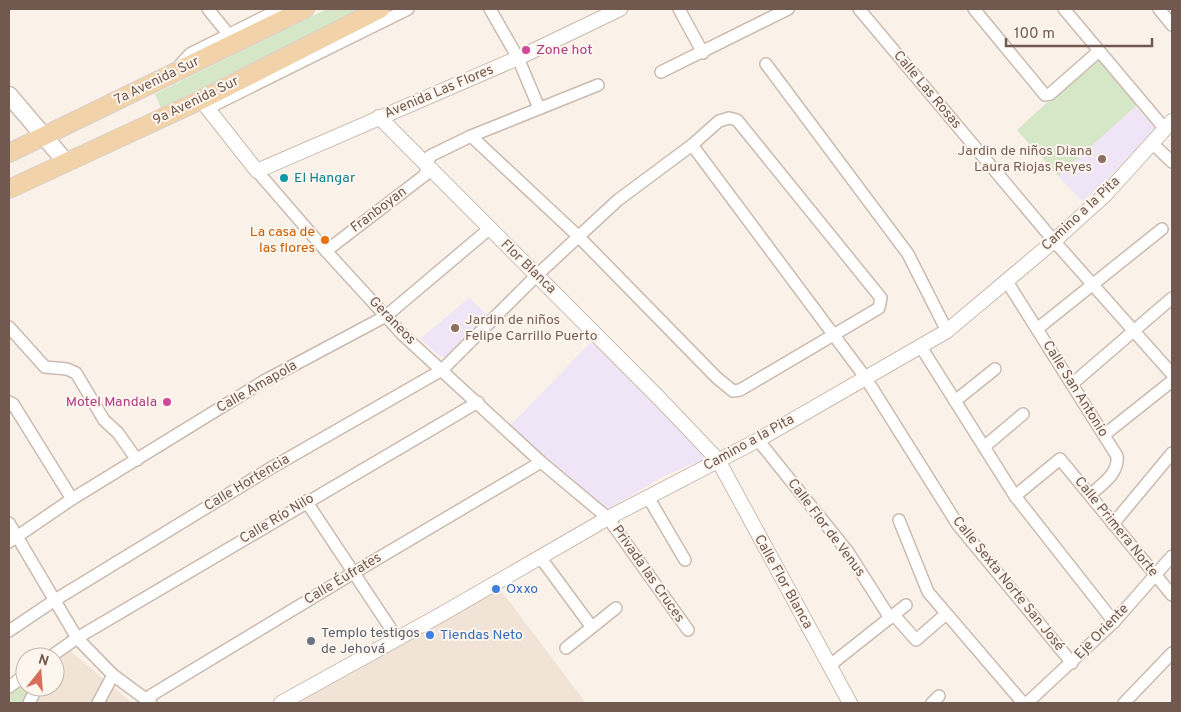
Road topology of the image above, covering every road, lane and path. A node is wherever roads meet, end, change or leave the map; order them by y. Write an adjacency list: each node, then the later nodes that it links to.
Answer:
1 (208, 9): 15 (street)
2 (280, 9): 15 (street)
3 (305, 9): 21 (main road, 7a Avenida Sur)
4 (380, 9): 24 (main road, 9a Avenida Sur)
5 (408, 9): 24 (street)
6 (490, 9): 18 (street)
7 (620, 9): 18 (street, Avenida Las Flores)
8 (679, 9): 17 (street)
9 (788, 9): 17 (street)
10 (859, 9): 41 (street, Calle Las Rosas)
11 (974, 9): 16 (street)
12 (1064, 9): 16 (street)
13 (1159, 9): 14 (street)
14 (1172, 25)
15 (229, 35): 21 (street)
16 (1099, 51): 27 (street)
17 (703, 53): 20 (street)
18 (518, 58): 25 (street); 26 (street, Avenida Las Flores)
19 (766, 64): 51 (street)
20 (661, 72)
21 (168, 77): 28 (main road, 7a Avenida Sur)
22 (598, 85): 25 (street, Franboyan)
23 (9, 95): 28 (main road)
24 (204, 104): 33 (main road, 9a Avenida Sur); 36 (street, Geraneos)
25 (539, 108): 29 (street, Franboyan)
26 (379, 118): 35 (street, Flor Blanca); 36 (street, Avenida Las Flores)
27 (1169, 125): 30 (street, Camino a la Pita)
28 (43, 136): 32 (main road, 7a Avenida Sur); 33 (main road)
29 (471, 136): 35 (street, Franboyan); 40 (street)
30 (1153, 144): 34 (street); 41 (street, Camino a la Pita)
31 (692, 145): 40 (street, Calle Hortencia); 52 (street, Calle Sexta Norte San José); 52 (street, Calle Hortencia)
32 (9, 153)
33 (66, 162): 37 (main road, 9a Avenida Sur)
34 (1172, 162)
35 (427, 166): 38 (street, Flor Blanca); 42 (street, Franboyan)
36 (257, 171): 42 (street, Geraneos)
37 (9, 189)
38 (489, 229): 43 (street, Flor Blanca); 47 (street, Calle Amapola)
39 (1162, 229): 45 (street)
40 (578, 236): 43 (street, Calle Hortencia); 52 (street)
41 (1054, 241): 44 (street, Camino a la Pita); 45 (street, Calle Las Rosas)
42 (326, 251): 47 (street, Geraneos)
43 (537, 275): 55 (street, Calle Hortencia); 69 (street, Flor Blanca)
44 (1006, 280): 49 (street, Calle San Antonio); 51 (street, Camino a la Pita)
45 (1094, 285): 49 (street); 50 (street, Calle Las Rosas)
46 (1172, 298): 50 (street)
47 (386, 316): 55 (street, Geraneos); 68 (street, Calle Amapola)
48 (9, 327): 68 (street)
49 (1037, 329): 59 (street, Calle San Antonio)
50 (1133, 330): 56 (street, Calle Las Rosas); 59 (street)
51 (948, 331): 53 (street, Camino a la Pita)
52 (835, 335): 57 (street, Calle Sexta Norte San José)
53 (921, 347): 57 (street, Camino a la Pita); 60 (street)
54 (995, 369): 60 (street)
55 (442, 370): 62 (street, Geraneos); 87 (street, Calle Hortencia)
56 (1172, 374)
57 (865, 377): 65 (street, Camino a la Pita); 101 (street, Calle Sexta Norte San José)
58 (1172, 381): 64 (street)
59 (1072, 384): 64 (street, Calle San Antonio)
60 (955, 401): 66 (street)
61 (9, 402): 74 (street)
62 (478, 402): 70 (street, Geraneos); 75 (street, Calle Río Nilo)
63 (1023, 414): 66 (street)
64 (1104, 435): 71 (street, Calle San Antonio)
65 (758, 440): 69 (street, Camino a la Pita); 91 (street, Calle Flor de Venus)
66 (984, 447): 72 (street)
67 (1172, 453): 79 (street)
68 (137, 460): 74 (street, Calle Amapola)
69 (718, 460): 73 (street, Camino a la Pita); 102 (street, Calle Flor Blanca)
70 (541, 462): 76 (street, Geraneos); 84 (street, Calle Éufrates)
71 (1090, 495): 72 (street, Calle Primera Norte); 79 (street, Calle Primera Norte)
72 (1015, 496): 92 (street)
73 (648, 498): 76 (street, Camino a la Pita); 83 (street)
74 (72, 499): 80 (street, Calle Amapola)
75 (306, 502): 84 (street); 96 (street, Calle Río Nilo)
76 (608, 518): 82 (street, Camino a la Pita); 94 (street, Privada las Cruces)
77 (899, 520): 90 (street)
78 (9, 522): 80 (street)
79 (1113, 524): 85 (street, Calle Primera Norte)
80 (13, 539): 87 (street)
81 (1172, 556): 85 (street, Eje Oriente)
82 (540, 557): 93 (street); 97 (street, Camino a la Pita)
83 (685, 560)
84 (354, 572): 97 (street); 104 (street, Calle Éufrates)
85 (1155, 575): 86 (street, Calle Primera Norte); 92 (street, Eje Oriente)
86 (1172, 595)
87 (55, 600): 95 (street, Calle Hortencia); 96 (street)
88 (906, 605): 91 (street)
89 (616, 608): 93 (street)
90 (946, 614): 91 (street, Calle Flor de Venus); 108 (street)
91 (892, 617): 102 (street)
92 (1114, 622): 101 (street, Eje Oriente)
93 (591, 626): 99 (street)
94 (688, 630)
95 (9, 631)
96 (77, 638): 98 (street, Calle Río Nilo); 103 (street)
97 (397, 638): 106 (street, Camino a la Pita)
98 (64, 647)
99 (566, 648)
100 (1172, 653): 110 (street)
101 (1072, 663): 109 (street, Eje Oriente)
102 (829, 666): 107 (street, Calle Flor Blanca)
103 (113, 675): 104 (street); 105 (street)
104 (148, 701)
105 (98, 703)
106 (281, 703)
107 (850, 703)
108 (1023, 703)
109 (1027, 703)
110 (1124, 703)

